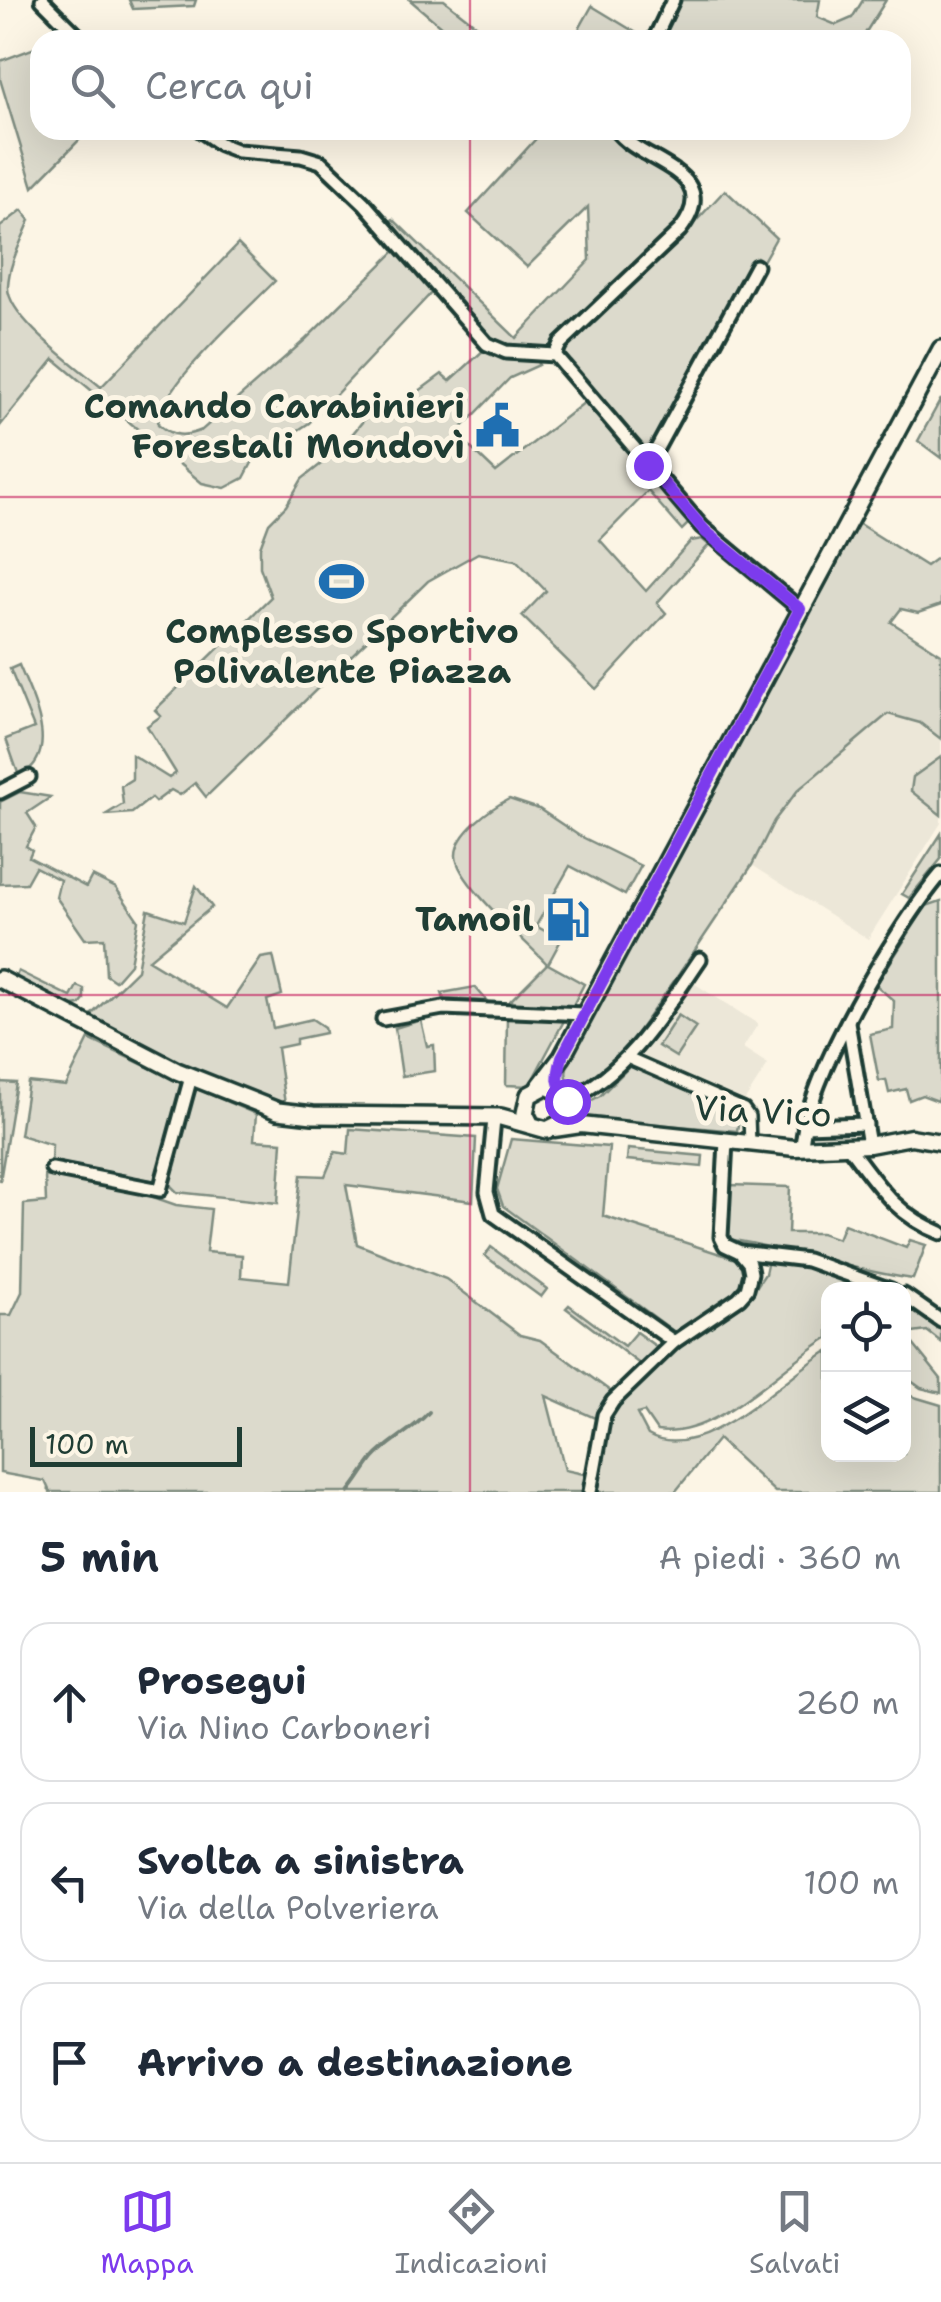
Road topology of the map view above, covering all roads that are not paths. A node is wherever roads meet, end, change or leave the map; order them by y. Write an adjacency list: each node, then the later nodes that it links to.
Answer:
1 (42, 0): 3 (street)
2 (673, 0): 4 (street)
3 (72, 30)
4 (659, 30)
5 (217, 140): 9 (street)
6 (625, 140): 9 (street)
7 (756, 266): 10 (street)
8 (941, 349): 11 (main road)
9 (555, 356): 10 (street)
10 (648, 465): 11 (street)
11 (800, 609): 17 (main road)
12 (29, 777): 13 (street)
13 (0, 792)
14 (941, 874): 19 (street)
15 (700, 959): 21 (street)
16 (0, 979): 22 (main road)
17 (584, 1014): 18 (street); 20 (main road)
18 (383, 1020)
19 (848, 1022): 28 (street); 30 (street)
20 (562, 1057): 23 (main road); 25 (main road)
21 (628, 1058): 25 (street); 34 (street)
22 (191, 1077): 26 (main road); 38 (street)
23 (539, 1087): 24 (main road); 25 (main road)
24 (526, 1101): 26 (main road); 27 (main road)
25 (564, 1101): 29 (street); 31 (main road)
26 (497, 1118): 27 (main road); 44 (street)
27 (530, 1123): 31 (main road)
28 (866, 1124): 30 (street); 35 (street)
29 (582, 1125): 31 (street, Via Vico); 32 (street, Via Vico)
30 (804, 1126): 37 (street)
31 (554, 1129)
32 (726, 1141): 34 (street, Via Vico); 40 (street)
33 (941, 1142): 35 (street, Via Vico)
34 (750, 1144): 37 (street, Via Vico)
35 (869, 1145): 36 (street, Via Vico)
36 (848, 1146): 37 (street, Via Vico); 39 (street)
37 (802, 1148)
38 (52, 1169)
39 (941, 1233)
40 (740, 1252): 41 (street); 44 (street)
41 (869, 1282)
42 (911, 1300): 43 (street)
43 (941, 1321)
44 (674, 1342): 45 (street)
45 (590, 1492)

